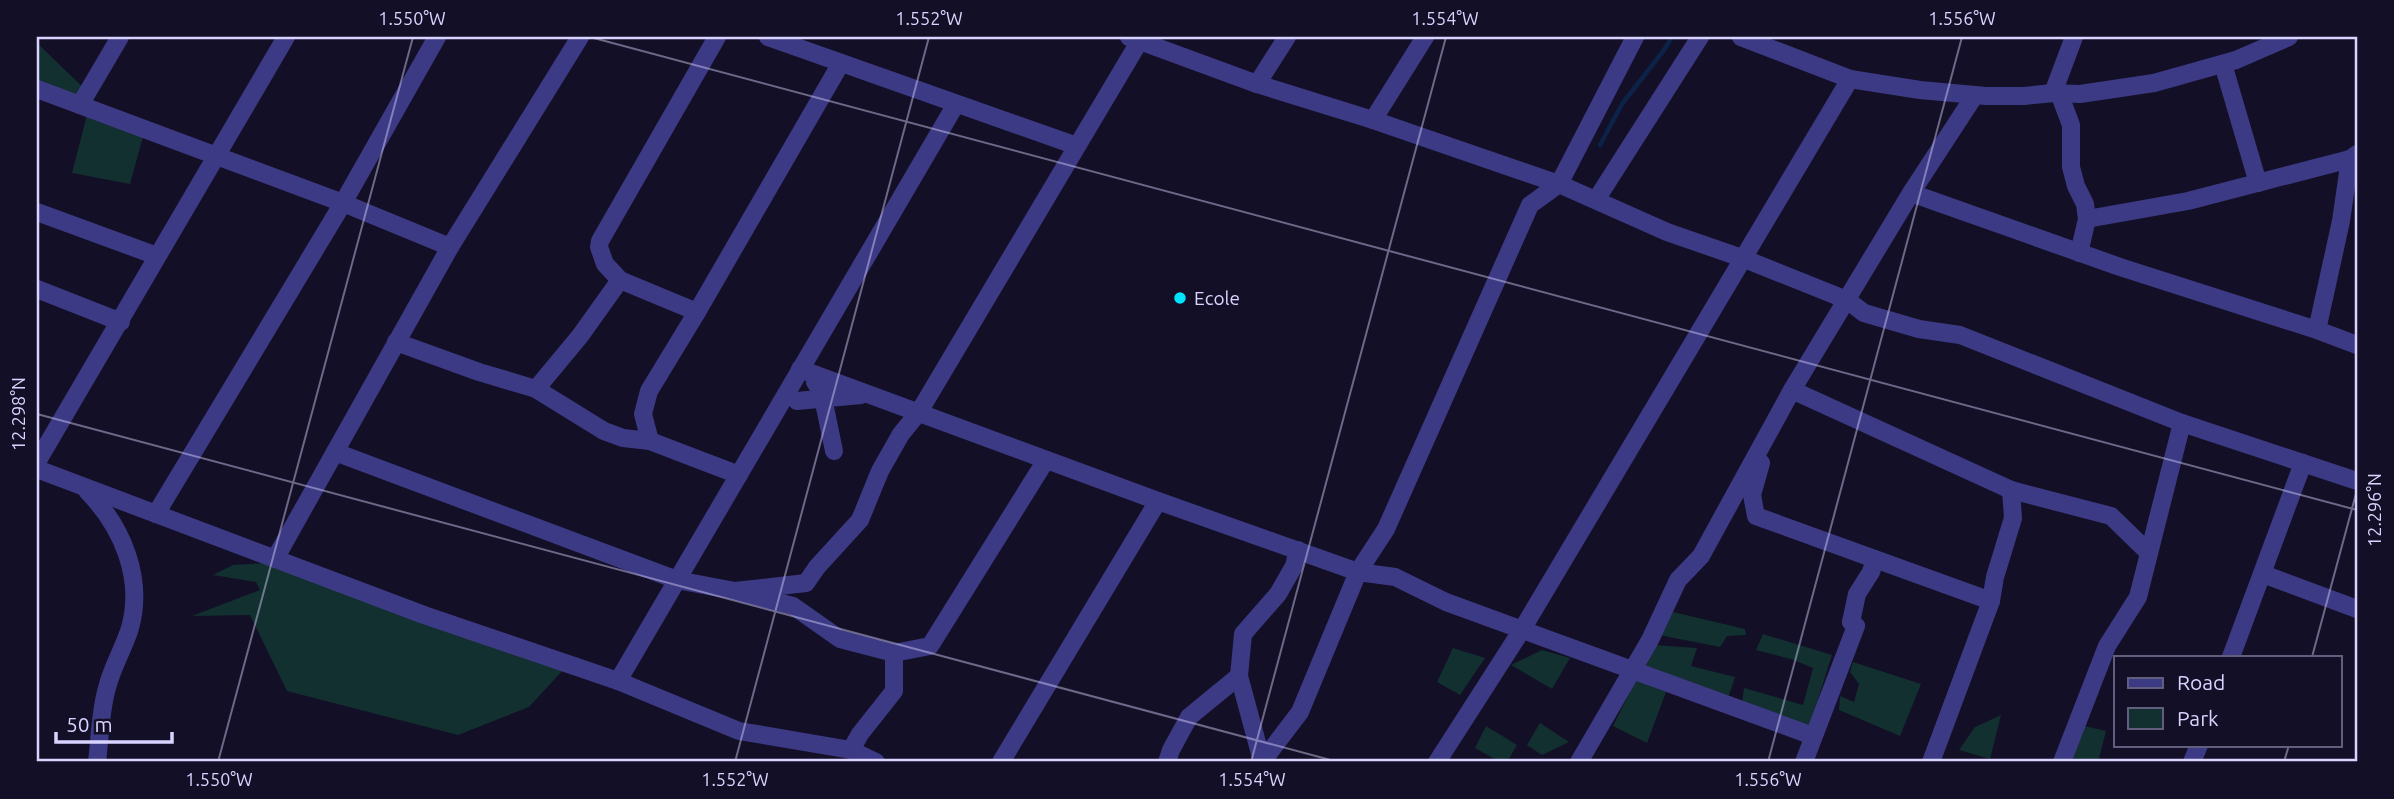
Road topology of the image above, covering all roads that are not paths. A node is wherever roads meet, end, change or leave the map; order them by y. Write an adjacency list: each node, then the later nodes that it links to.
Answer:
1 (120, 37): 23 (street)
2 (286, 37): 26 (street)
3 (437, 37): 32 (street)
4 (580, 37): 35 (street)
5 (717, 37): 39 (street)
6 (768, 37): 15 (street)
7 (1287, 37): 18 (street)
8 (1425, 37): 24 (street)
9 (1635, 37): 29 (street)
10 (1700, 37): 31 (street)
11 (1741, 37): 17 (street)
12 (2074, 37): 20 (street)
13 (2289, 37): 16 (street)
14 (1137, 38): 18 (street); 25 (street)
15 (841, 63): 22 (street); 42 (street)
16 (2223, 64): 20 (street); 28 (street)
17 (1850, 79): 21 (street); 38 (street)
18 (1257, 84): 24 (street)
19 (37, 89): 23 (street)
20 (2056, 93): 21 (street); 34 (street)
21 (1975, 95): 30 (street)
22 (956, 104): 25 (street); 47 (street)
23 (80, 105): 26 (street)
24 (1373, 120): 29 (street)
25 (1077, 146): 53 (street)
26 (217, 156): 32 (street); 37 (street)
27 (2353, 157): 28 (street); 44 (street)
28 (2258, 183): 34 (street)
29 (1559, 184): 31 (street); 73 (street)
30 (1911, 193): 36 (street); 41 (street)
31 (1596, 200): 38 (street)
32 (343, 203): 35 (street); 68 (street)
33 (37, 212): 37 (street)
34 (2087, 219): 36 (street)
35 (450, 247): 45 (street)
36 (2080, 253): 44 (street)
37 (157, 256): 43 (street)
38 (1742, 258): 41 (street); 79 (street)
39 (620, 280): 42 (street); 48 (street)
40 (37, 289): 43 (street)
41 (1847, 300): 49 (street); 54 (street)
42 (697, 312): 56 (street)
43 (121, 322): 60 (street)
44 (2317, 330): 46 (street)
45 (396, 342): 48 (street); 58 (street)
46 (2357, 345)
47 (808, 372): 50 (street); 51 (street); 63 (street)
48 (536, 389): 56 (street)
49 (1792, 390): 55 (street); 66 (street)
50 (868, 394): 51 (street); 53 (street)
51 (823, 398): 52 (street); 57 (street)
52 (797, 401)
53 (919, 412): 59 (street); 76 (street)
54 (2182, 423): 61 (street); 70 (street)
55 (1769, 433): 72 (street); 82 (street)
56 (650, 441): 63 (street)
57 (834, 451)
58 (335, 452): 71 (street); 75 (street)
59 (1046, 460): 67 (street); 80 (street)
60 (37, 463)
61 (2303, 463): 64 (street); 74 (street)
62 (37, 470): 65 (street)
63 (738, 475): 75 (street)
64 (2357, 481)
65 (84, 487): 68 (street); 87 (street)
66 (2011, 490): 70 (street); 77 (street)
67 (1158, 501): 69 (street); 89 (street)
68 (156, 514): 71 (street)
69 (1298, 550): 73 (street); 83 (street)
70 (2147, 551): 96 (street)
71 (275, 559): 84 (street)
72 (1875, 559): 77 (street); 85 (street)
73 (1358, 572): 79 (street); 91 (street)
74 (2263, 574): 78 (street); 81 (street)
75 (677, 580): 76 (street); 84 (street)
76 (736, 591): 80 (street)
77 (1991, 601): 95 (street)
78 (2357, 610)
79 (1523, 628): 82 (street); 92 (street)
80 (894, 653): 86 (street)
81 (2231, 656)
82 (1631, 670): 85 (street); 93 (street)
83 (1239, 676): 90 (street); 91 (street)
84 (618, 681): 86 (street)
85 (1813, 736): 94 (street)
86 (852, 750): 88 (street)
87 (97, 762)
88 (876, 762)
89 (1000, 762)
90 (1167, 762)
91 (1262, 762)
92 (1437, 762)
93 (1579, 762)
94 (1804, 762)
95 (1931, 762)
96 (2062, 762)

